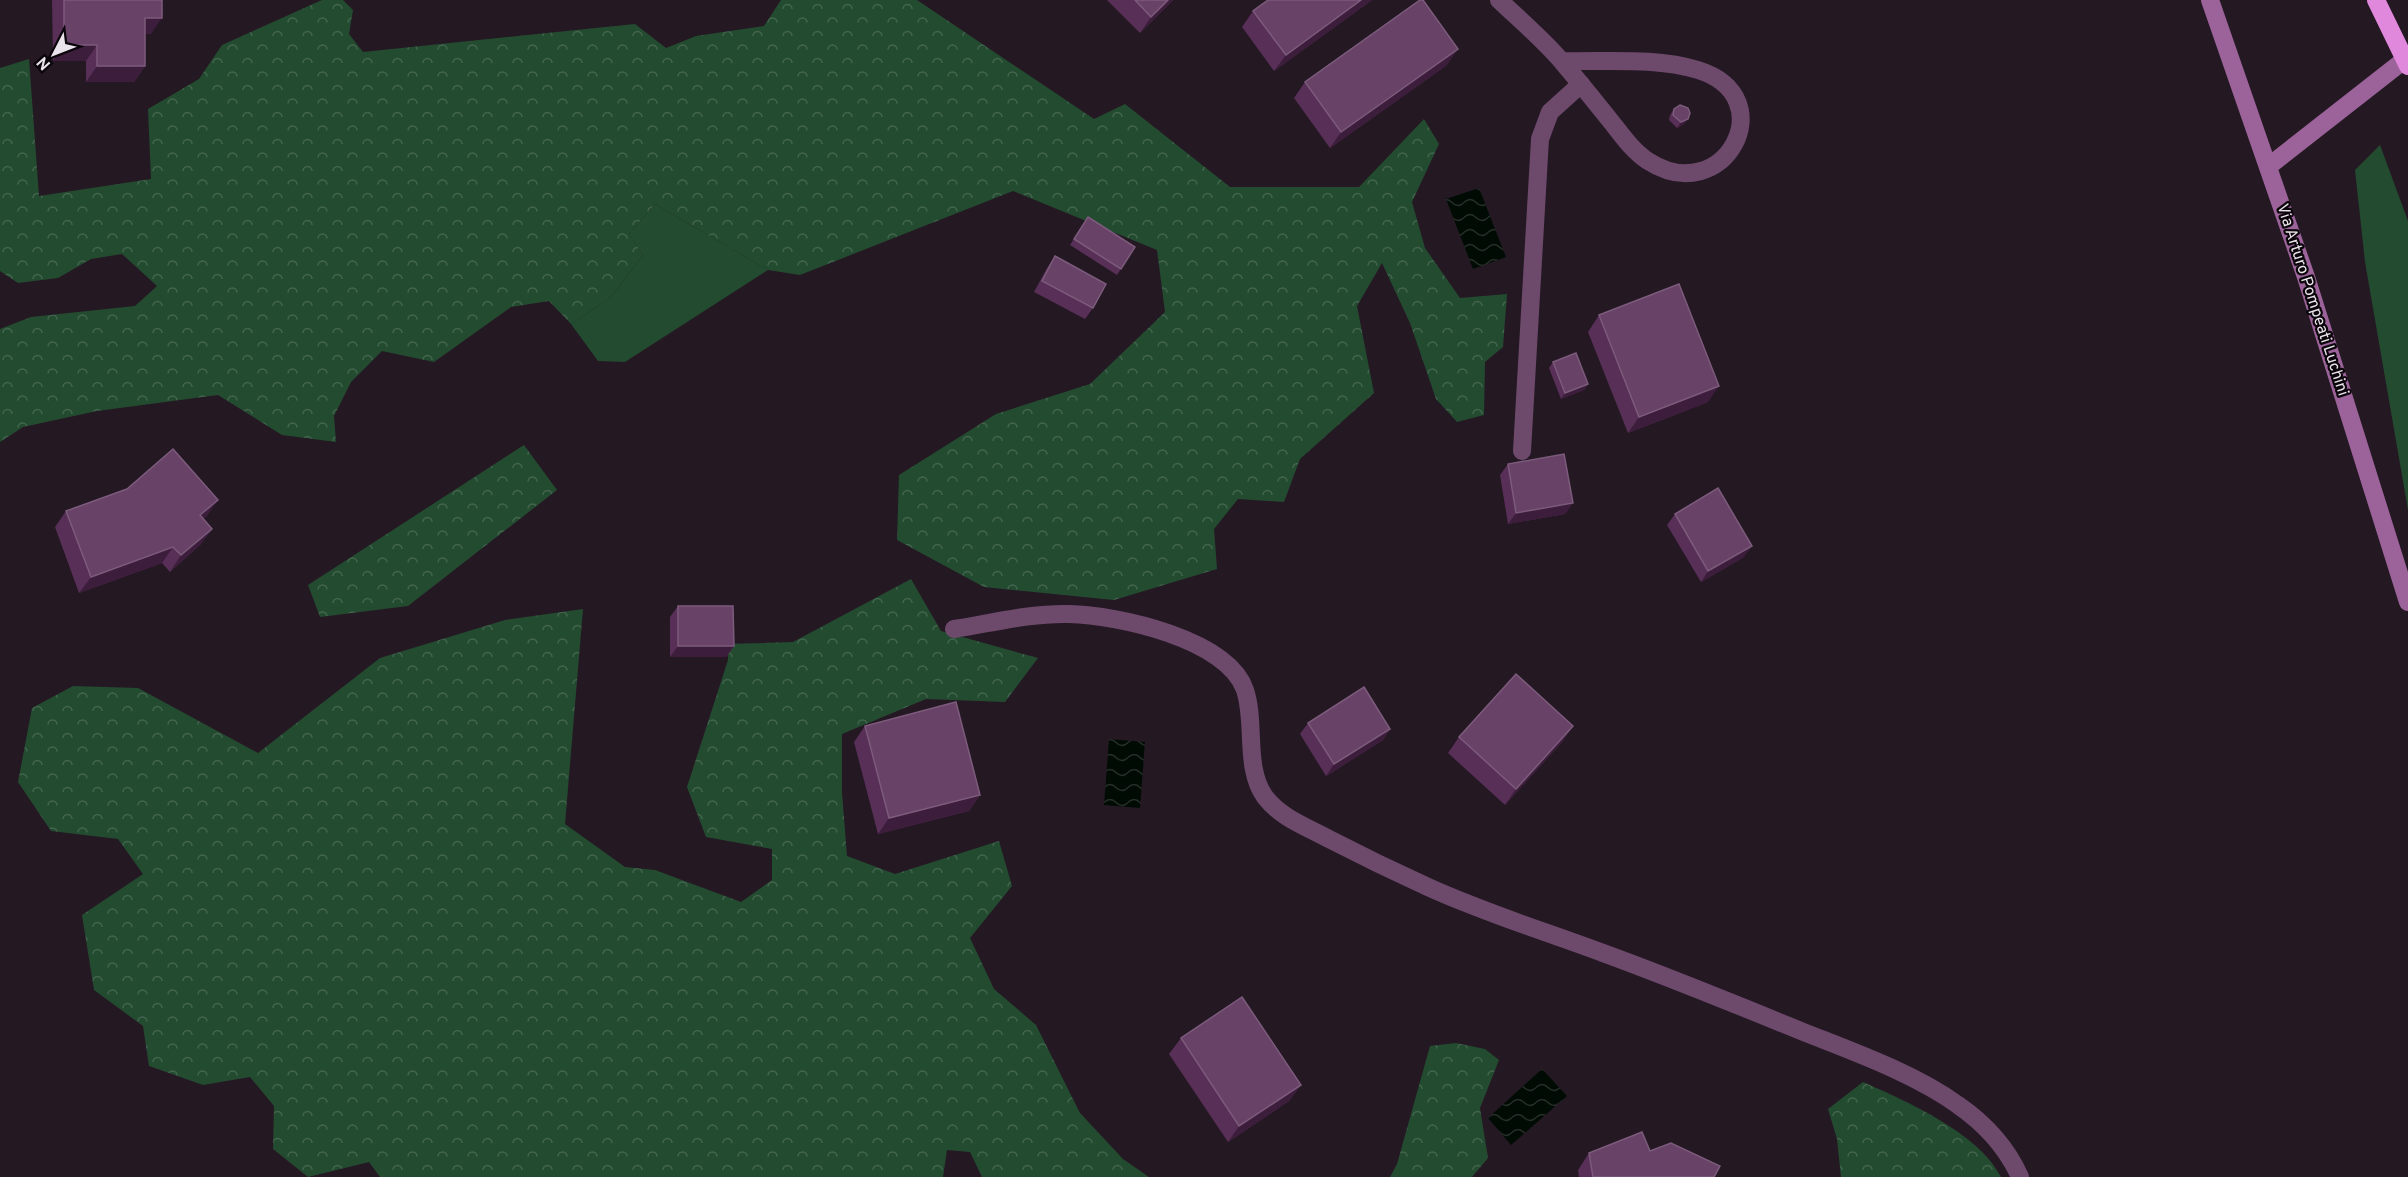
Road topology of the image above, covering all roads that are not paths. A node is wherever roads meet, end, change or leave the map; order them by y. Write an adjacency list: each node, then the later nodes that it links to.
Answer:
1 (1499, 0): 5 (street)
2 (2210, 0): 8 (street, Via Arturo Pompeati Luchini)
3 (2376, 0): 6 (highway, bridge)
4 (2408, 57): 8 (street)
5 (1562, 61): 7 (street); 7 (street)
6 (2408, 66)
7 (1581, 84): 9 (street)
8 (2269, 166): 10 (street, Via Arturo Pompeati Luchini)
9 (1522, 451)
10 (2408, 602)
11 (954, 629): 12 (street)
12 (2020, 1177)

